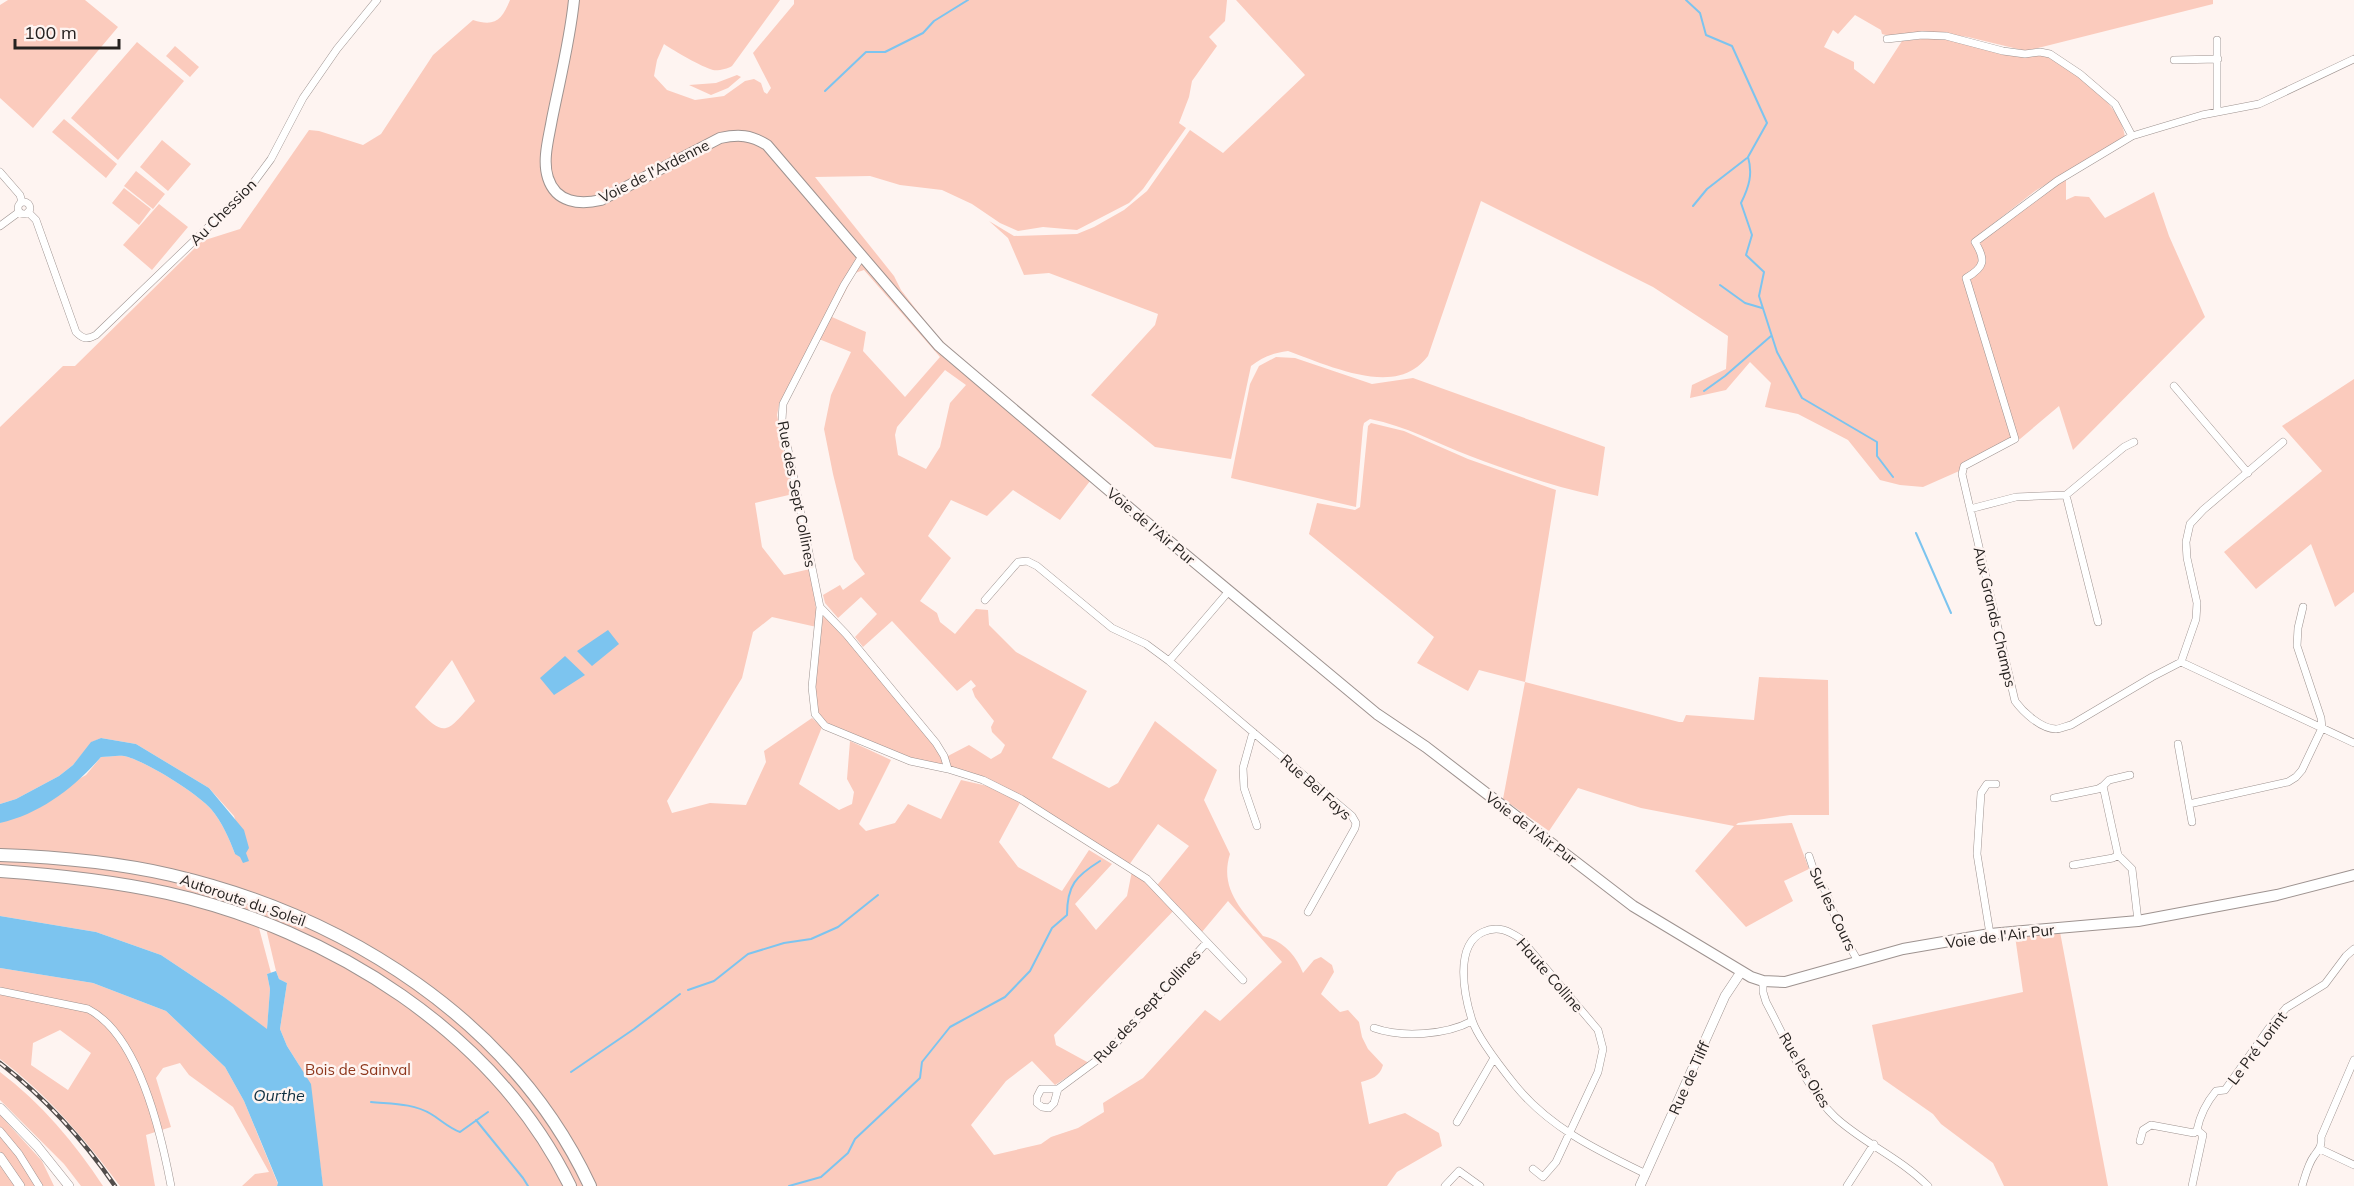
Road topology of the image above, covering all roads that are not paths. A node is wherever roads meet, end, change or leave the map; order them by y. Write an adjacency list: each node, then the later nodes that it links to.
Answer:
1 (377, 0): 13 (street, Au Chession)
2 (574, 0): 15 (main road, Voie de l'Ardenne)
3 (1887, 39): 9 (street)
4 (2217, 40): 5 (street)
5 (2218, 59): 7 (street); 8 (street)
6 (2354, 59): 8 (street)
7 (2174, 60)
8 (2217, 112): 9 (street)
9 (2132, 136): 21 (street, Aux Grands Champs)
10 (0, 172): 11 (street)
11 (22, 202): 12 (street); 13 (street)
12 (19, 212): 13 (street); 14 (street)
13 (28, 212)
14 (0, 226)
15 (862, 256): 22 (main road, Voie de l'Air Pur); 24 (street, Rue des Sept Collines)
16 (2174, 386): 19 (street)
17 (2134, 442): 20 (street)
18 (2283, 442): 19 (street)
19 (2248, 473): 28 (street)
20 (2066, 495): 21 (street); 26 (street)
21 (1970, 508): 28 (street, Aux Grands Champs)
22 (1229, 591): 27 (street); 53 (main road, Voie de l'Air Pur)
23 (985, 600): 27 (street, Rue Bel Fays)
24 (820, 607): 33 (street); 33 (street, Rue des Sept Collines)
25 (2303, 607): 29 (street)
26 (2098, 622)
27 (1169, 662): 30 (street, Rue Bel Fays)
28 (2181, 662): 29 (street)
29 (2322, 729): 31 (street); 38 (street)
30 (1253, 732): 40 (street); 47 (street, Rue Bel Fays)
31 (2354, 743)
32 (2178, 744): 38 (street)
33 (948, 769): 50 (street, Rue des Sept Collines)
34 (2130, 776): 36 (street)
35 (1996, 784): 49 (street)
36 (2103, 786): 37 (street); 42 (street)
37 (2054, 798)
38 (2189, 804): 39 (street)
39 (2192, 822)
40 (1257, 826)
41 (0, 855): 79 (highway, Autoroute du Soleil)
42 (2118, 855): 44 (street); 48 (street)
43 (1809, 856): 52 (street, Sur les Cours)
44 (2073, 865)
45 (0, 871): 78 (highway, Autoroute du Soleil)
46 (2354, 875): 48 (main road, Voie de l'Air Pur)
47 (1308, 912)
48 (2138, 921): 49 (main road, Voie de l'Air Pur)
49 (1990, 934): 52 (main road, Voie de l'Air Pur)
50 (1207, 942): 54 (street, Rue des Sept Collines); 61 (street, Rue des Sept Collines)
51 (2354, 949): 64 (street, Le Pré Lorint)
52 (1858, 961): 55 (main road, Voie de l'Air Pur)
53 (1741, 972): 55 (main road, Voie de l'Air Pur); 73 (main road, Rue de Tilff)
54 (1243, 980)
55 (1762, 981): 68 (street, Rue les Oies)
56 (0, 992): 77 (street)
57 (1472, 1021): 58 (street); 59 (street); 66 (street, Haute Colline)
58 (1374, 1028)
59 (1494, 1058): 63 (street); 66 (street)
60 (2354, 1060): 69 (street)
61 (1058, 1089)
62 (0, 1108): 76 (main road)
63 (1457, 1122)
64 (2197, 1130): 67 (street); 85 (street, Le Pré Lorint)
65 (0, 1131): 75 (street)
66 (1568, 1134): 72 (street); 73 (street)
67 (2140, 1141)
68 (1874, 1144): 83 (street); 84 (street, Rue les Oies)
69 (2320, 1149): 71 (street); 86 (street)
70 (0, 1157): 74 (main road)
71 (2354, 1165)
72 (1533, 1169)
73 (1646, 1174): 82 (main road, Rue de Tilff)
74 (20, 1186)
75 (39, 1186)
76 (69, 1186)
77 (171, 1186)
78 (570, 1186)
79 (590, 1186)
80 (1445, 1186): 81 (street)
81 (1480, 1186)
82 (1640, 1186)
83 (1847, 1186)
84 (1928, 1186)
85 (2192, 1186)
86 (2302, 1186)

